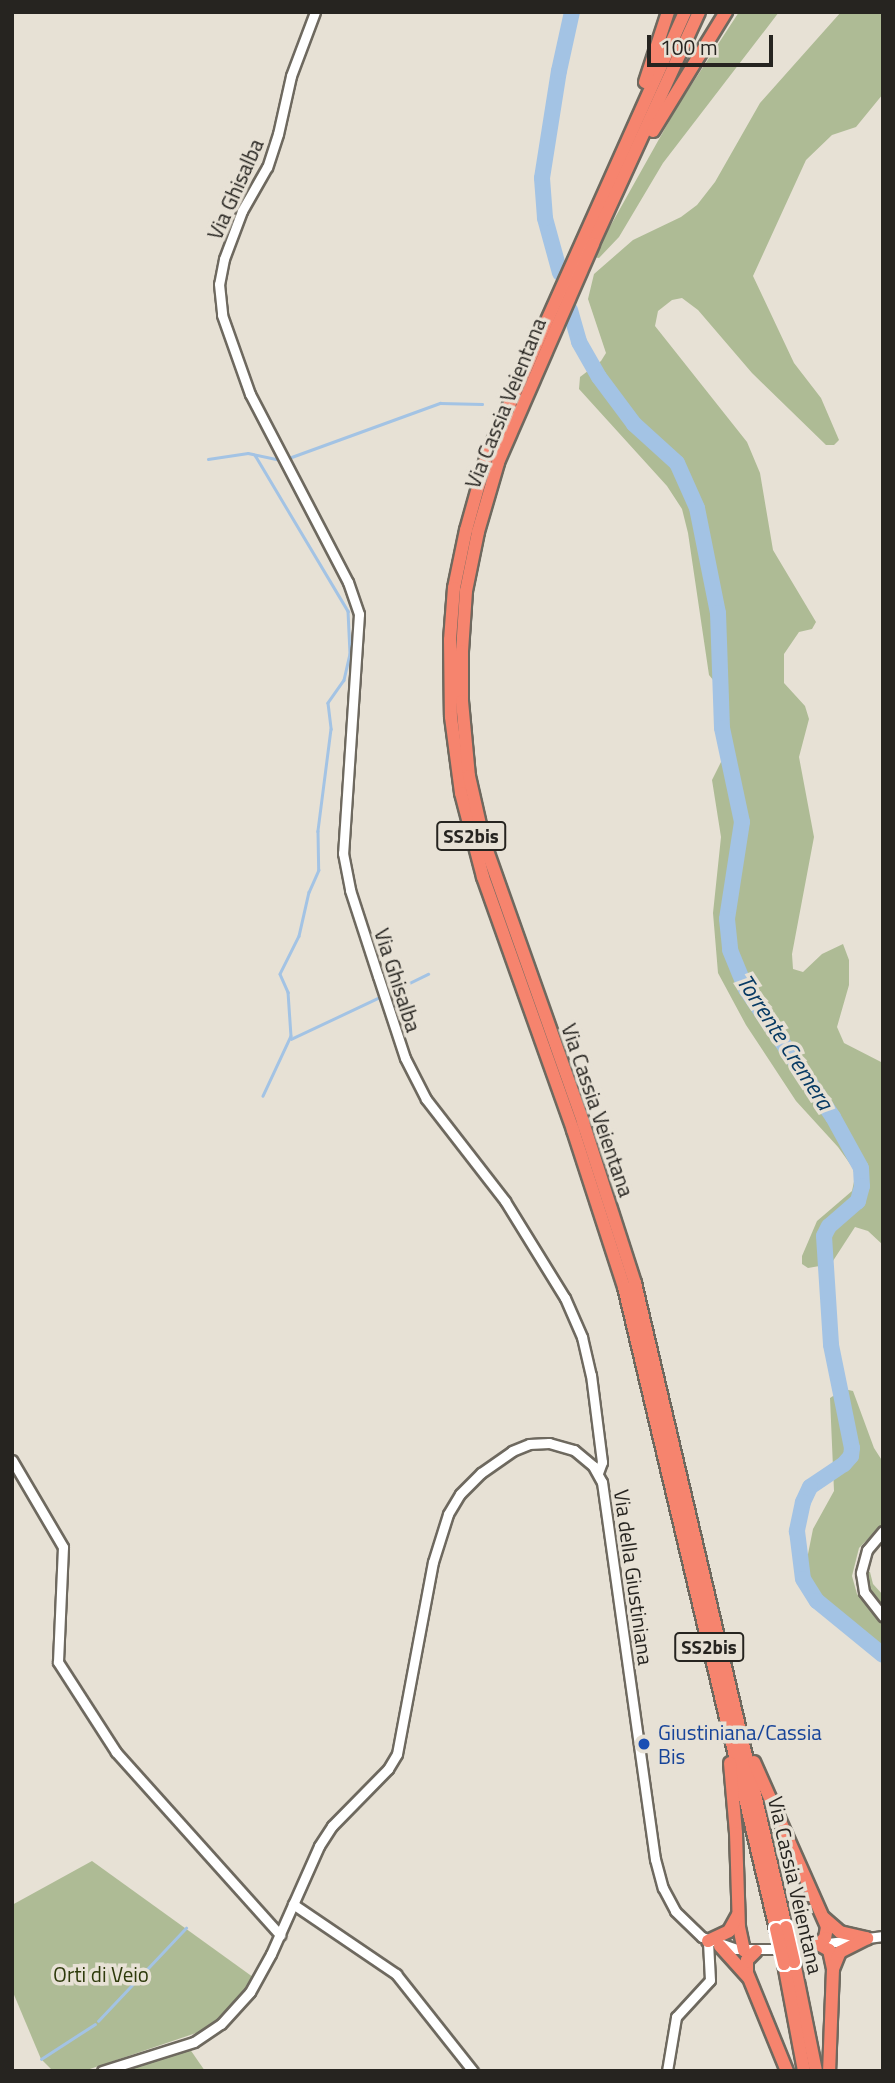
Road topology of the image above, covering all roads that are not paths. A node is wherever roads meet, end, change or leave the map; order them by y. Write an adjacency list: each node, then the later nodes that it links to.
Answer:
1 (316, 12): 11 (street, Via Ghisalba)
2 (668, 12): 6 (highway)
3 (685, 12): 6 (highway)
4 (699, 12): 7 (highway)
5 (726, 12): 7 (highway)
6 (608, 182): 8 (highway, Via Cassia Veientana / SS2bis)
7 (623, 183): 8 (highway, Via Cassia Veientana / SS2bis)
8 (587, 244): 9 (highway, Via Cassia Veientana / SS2bis)
9 (633, 1301): 14 (highway, Via Cassia Veientana / SS2bis); 15 (highway, Via Cassia Veientana / SS2bis)
10 (12, 1461): 20 (street)
11 (598, 1473): 16 (street, Via della Giustiniana); 23 (street, Via della Giustiniana)
12 (883, 1531): 13 (street)
13 (883, 1616)
14 (727, 1721): 17 (highway); 19 (highway, Via Cassia Veientana / SS2bis)
15 (740, 1728): 18 (highway); 19 (highway, Via Cassia Veientana / SS2bis)
16 (293, 1903): 20 (street, Via della Giustiniana); 30 (street)
17 (738, 1914): 23 (highway); 25 (highway)
18 (822, 1916): 22 (highway); 24 (highway)
19 (781, 1928): 26 (highway, Via Cassia Veientana / SS2bis, bridge)
20 (280, 1935): 29 (street, Via della Giustiniana)
21 (883, 1936): 22 (street)
22 (867, 1938): 24 (street); 27 (highway)
23 (714, 1943): 25 (street); 28 (highway); 31 (street)
24 (818, 1944): 25 (street); 27 (highway)
25 (750, 1951): 28 (highway)
26 (789, 1963): 33 (highway, Via Cassia Veientana / SS2bis); 34 (highway, Via Cassia Veientana / SS2bis)
27 (833, 1969): 35 (highway)
28 (748, 1978): 32 (highway)
29 (102, 2071)
30 (473, 2071)
31 (667, 2071)
32 (787, 2071)
33 (804, 2071)
34 (816, 2071)
35 (829, 2071)

